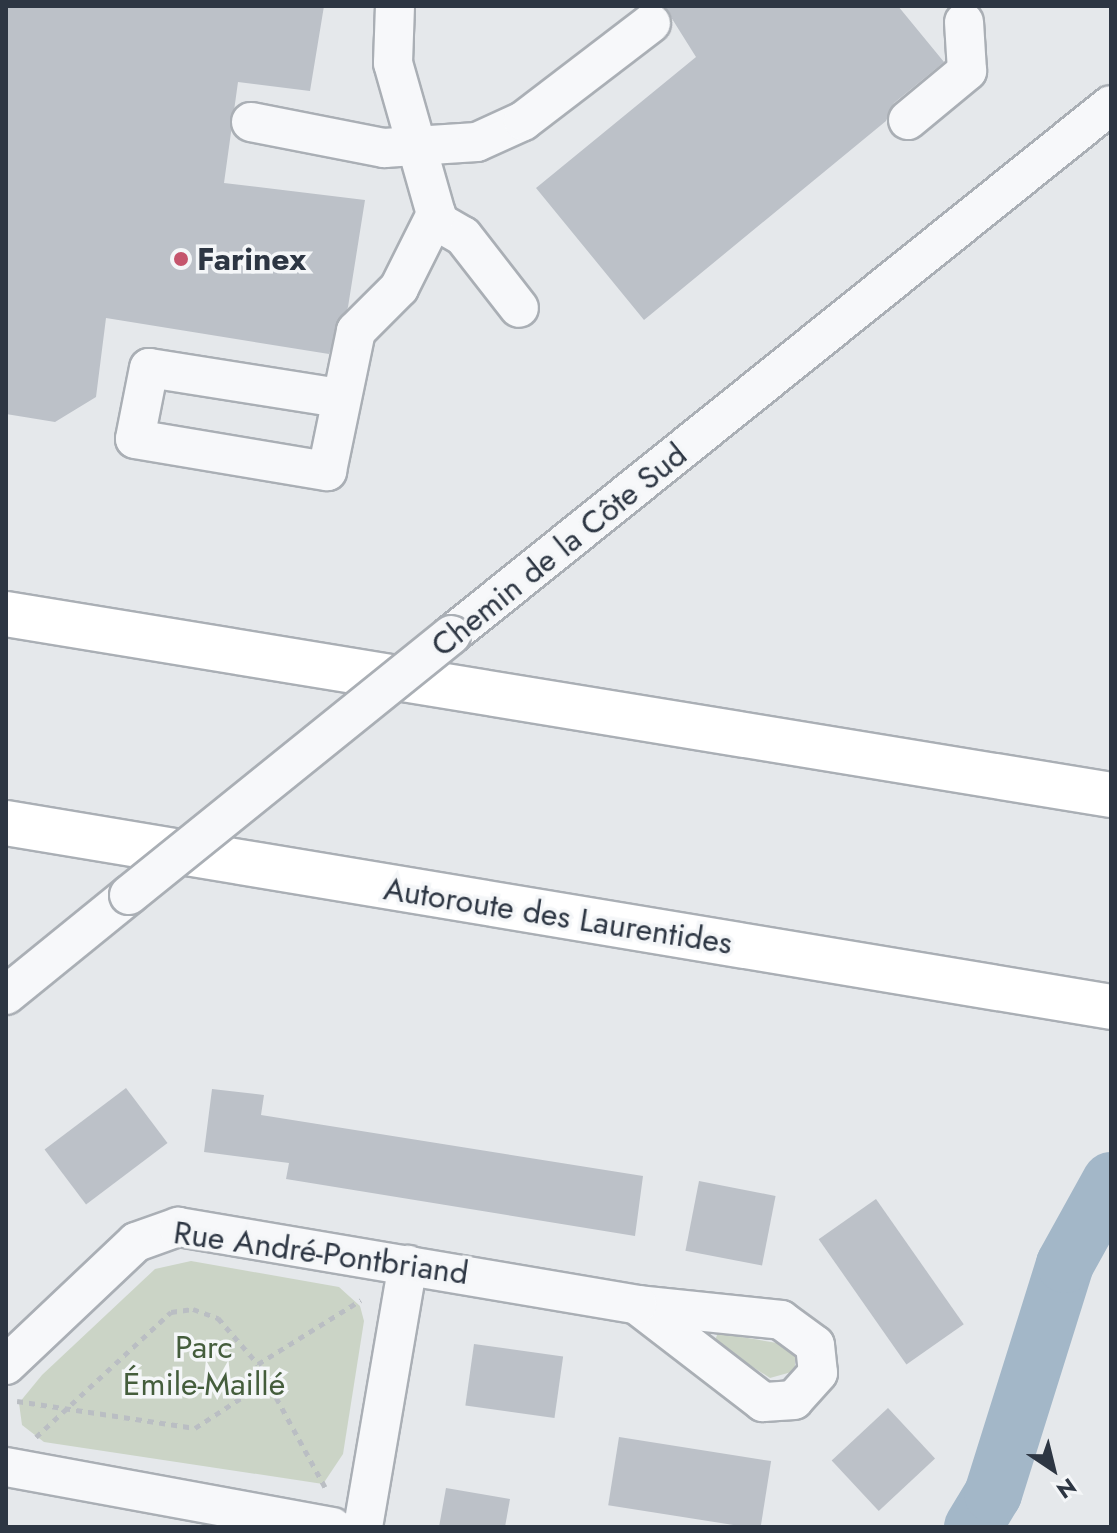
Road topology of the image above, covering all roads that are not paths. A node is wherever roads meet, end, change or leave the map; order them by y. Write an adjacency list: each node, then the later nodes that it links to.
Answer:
1 (395, 6): 7 (street)
2 (966, 11): 5 (street)
3 (651, 23): 7 (street)
4 (1111, 105): 14 (street, Chemin de la Côte Sud, bridge)
5 (908, 120)
6 (251, 122): 7 (street)
7 (422, 148): 8 (street)
8 (435, 220): 9 (street); 10 (street)
9 (519, 308)
10 (339, 398): 10 (street)
11 (6, 614): 12 (highway)
12 (1111, 795)
13 (6, 823): 15 (highway, Autoroute des Laurentides)
14 (6, 995)
15 (1111, 1007)
16 (408, 1265): 17 (street, Rue André-Pontbriand); 18 (street, Rue André-Pontbriand); 21 (street)
17 (637, 1305)
18 (6, 1365)
19 (19, 1454): 20 (street)
20 (333, 1527)
21 (363, 1527)

